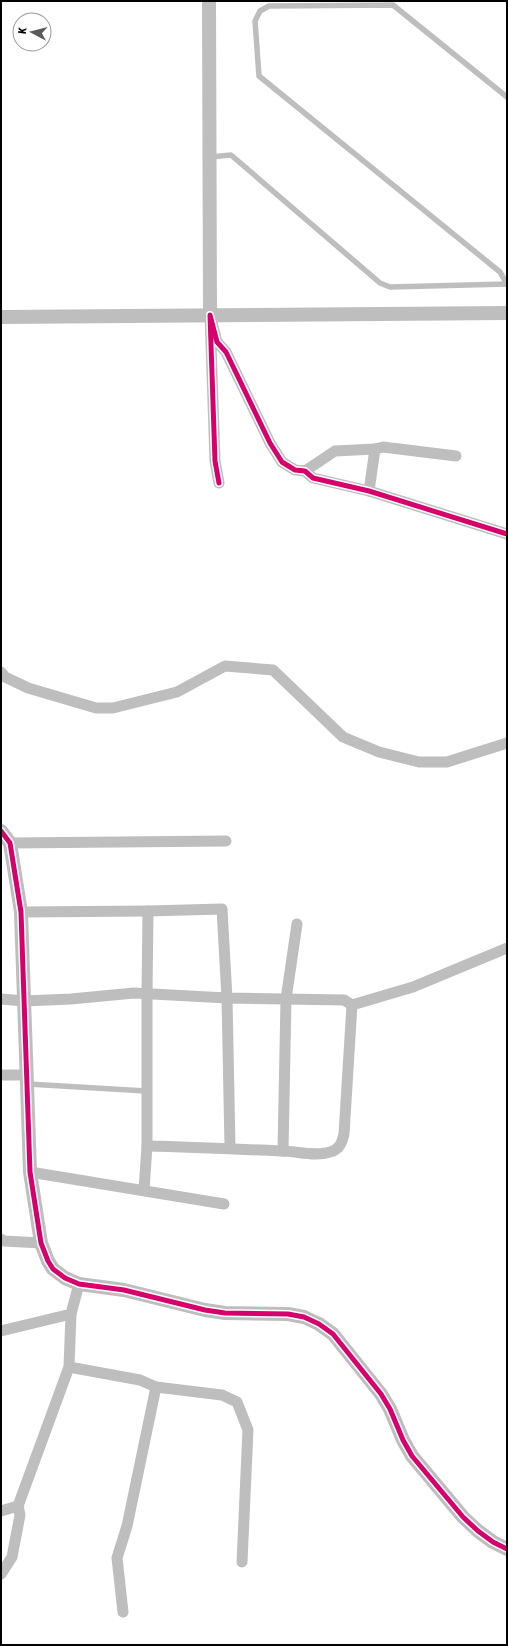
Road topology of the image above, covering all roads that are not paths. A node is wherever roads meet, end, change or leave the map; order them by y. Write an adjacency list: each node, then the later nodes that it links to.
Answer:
1 (209, 1): 3 (street)
2 (507, 97): 4 (lane)
3 (209, 157): 4 (lane); 6 (street)
4 (507, 284)
5 (507, 313): 6 (street)
6 (210, 315): 7 (street); 10 (street); 11 (street)
7 (1, 317)
8 (375, 449): 9 (street); 10 (street); 12 (street)
9 (456, 456)
10 (306, 471): 12 (street)
11 (219, 483)
12 (369, 491): 13 (street)
13 (507, 534)
14 (1, 672): 15 (street)
15 (507, 743)
16 (1, 831): 18 (street)
17 (226, 841): 18 (street)
18 (10, 843): 20 (street)
19 (148, 911): 20 (street); 23 (street); 24 (street)
20 (21, 912): 27 (street)
21 (297, 924): 26 (street)
22 (507, 948): 28 (street)
23 (147, 994): 24 (street); 27 (street); 31 (street)
24 (227, 998): 26 (street); 33 (street)
25 (1, 999): 27 (street)
26 (286, 999): 28 (street); 34 (street)
27 (24, 1001): 30 (street)
28 (352, 1004): 34 (street)
29 (1, 1075): 30 (street)
30 (27, 1080): 31 (lane); 35 (street)
31 (146, 1091): 32 (street)
32 (147, 1146): 33 (street); 36 (street)
33 (230, 1147): 34 (street)
34 (283, 1151)
35 (30, 1172): 36 (street); 39 (street)
36 (144, 1190): 37 (street)
37 (224, 1204)
38 (1, 1239): 39 (street)
39 (41, 1244): 40 (street)
40 (79, 1284): 41 (street); 47 (street)
41 (71, 1314): 42 (street); 43 (street)
42 (1, 1331)
43 (69, 1367): 44 (street); 45 (street)
44 (156, 1386): 48 (street); 50 (street)
45 (18, 1506): 46 (street); 49 (street)
46 (1, 1511)
47 (507, 1549)
48 (242, 1562)
49 (1, 1574)
50 (123, 1612)

